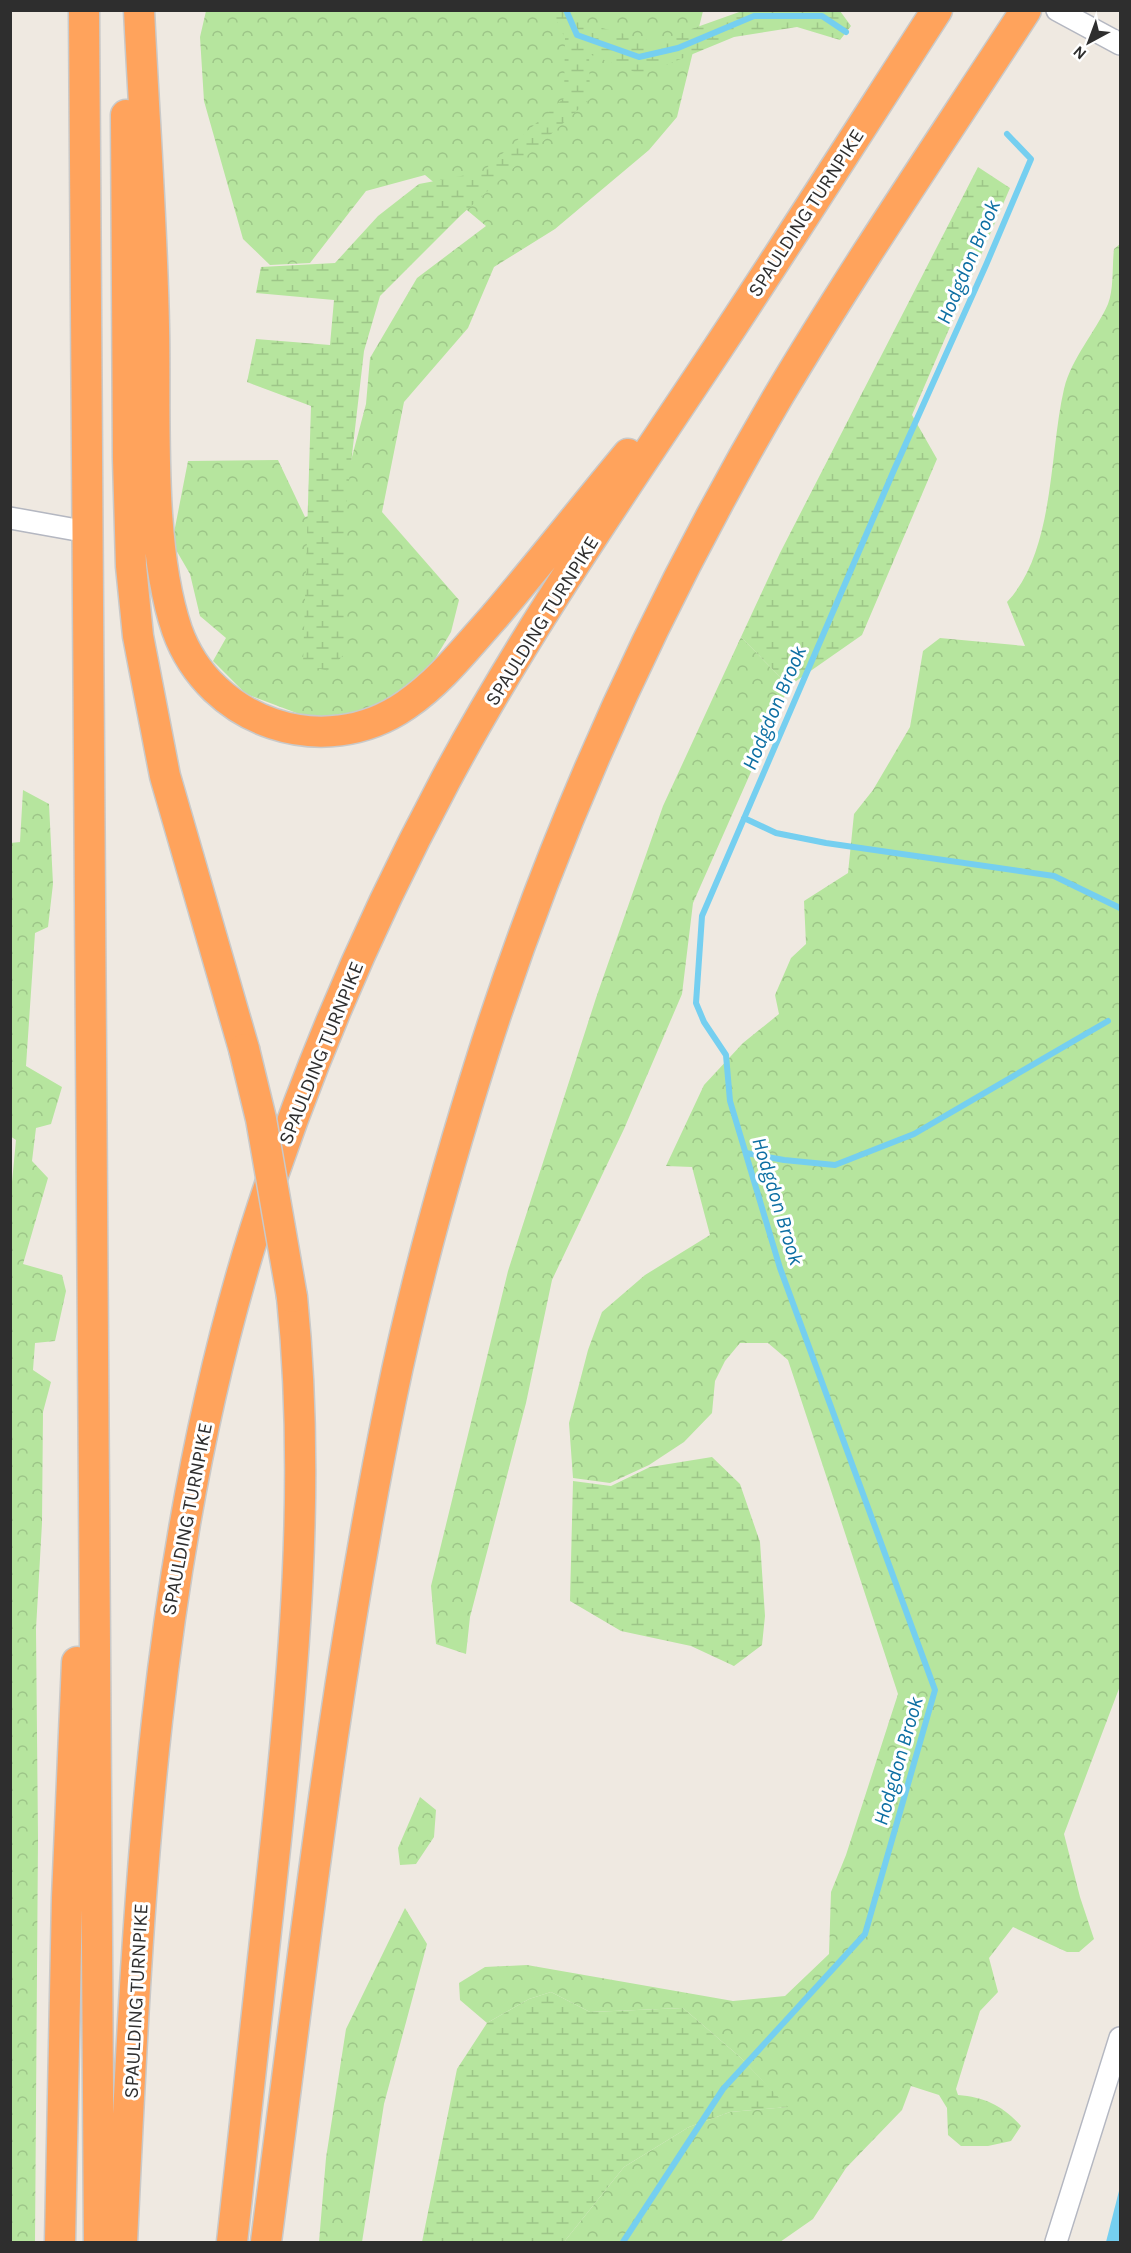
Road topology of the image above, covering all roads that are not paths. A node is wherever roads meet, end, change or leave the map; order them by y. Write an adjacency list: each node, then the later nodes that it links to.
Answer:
1 (84, 10): 12 (highway)
2 (125, 10): 18 (highway, bridge)
3 (139, 10): 10 (highway)
4 (920, 10): 9 (highway)
5 (938, 10): 9 (highway, SPAULDING TURNPIKE)
6 (1026, 10): 19 (highway)
7 (1058, 10): 8 (street)
8 (1120, 44)
9 (824, 186): 10 (highway, SPAULDING TURNPIKE)
10 (721, 344): 17 (highway, SPAULDING TURNPIKE)
11 (10, 518): 12 (street)
12 (88, 532): 13 (highway)
13 (94, 1381): 15 (highway); 16 (highway)
14 (1120, 2038): 20 (street)
15 (60, 2242)
16 (99, 2242)
17 (122, 2242)
18 (232, 2242)
19 (266, 2242)
20 (1056, 2242)

